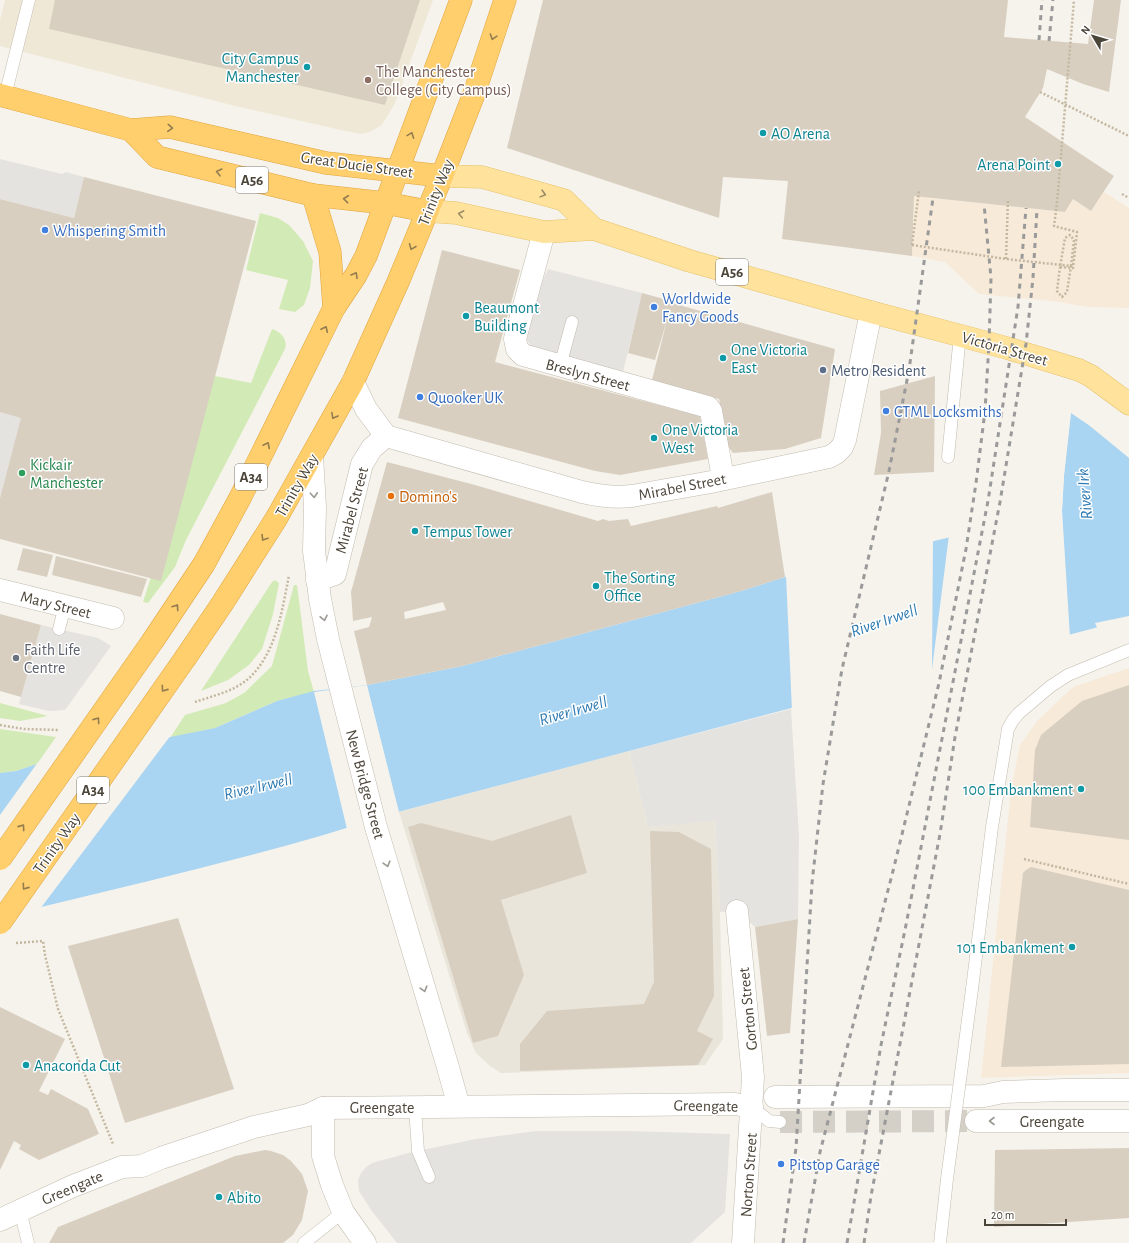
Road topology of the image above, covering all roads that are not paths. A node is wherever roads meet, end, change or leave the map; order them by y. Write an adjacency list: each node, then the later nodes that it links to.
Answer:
1 (29, 0): 4 (lane)
2 (461, 0): 6 (highway, A34, one-way to 2)
3 (505, 0): 7 (highway, Trinity Way / A34, one-way to 7)
4 (2, 96): 5 (highway, Great Ducie Street / A56)
5 (131, 130): 6 (highway, Great Ducie Street / A56, one-way to 6); 8 (highway, Great Ducie Street / A56, one-way to 5)
6 (397, 171): 7 (highway, Great Ducie Street / A56); 9 (highway, A34)
7 (442, 176): 10 (highway, Trinity Way / A34); 11 (main road, Great Ducie Street / A56, one-way to 11)
8 (313, 195): 9 (highway, Great Ducie Street / A56, one-way to 8); 13 (highway)
9 (385, 203): 10 (highway, Great Ducie Street / A56); 13 (highway, A34, one-way to 9)
10 (427, 211): 12 (main road, Great Ducie Street / A56, one-way to 10); 18 (highway, Trinity Way / A34, one-way to 18)
11 (594, 229): 12 (main road, Great Ducie Street / A56); 14 (main road, Great Ducie Street / A56)
12 (544, 232): 17 (street, Breslyn Street)
13 (334, 308): 30 (highway, A34, one-way to 13, bridge)
14 (871, 312): 16 (main road, Victoria Street / A56); 23 (street, Mirabel Street)
15 (572, 322): 17 (lane)
16 (960, 335): 19 (main road, Victoria Street / A56); 22 (lane)
17 (560, 366): 23 (street, Breslyn Street)
18 (353, 382): 20 (street); 21 (highway, Trinity Way / A34, one-way to 21)
19 (1128, 400)
20 (386, 436): 23 (street, Mirabel Street); 24 (street, Mirabel Street)
21 (312, 456): 24 (street, New Bridge Street, one-way to 24); 32 (highway, Trinity Way / A34, one-way to 32, bridge)
22 (948, 457)
23 (724, 478)
24 (318, 580): 35 (street, New Bridge Street, one-way to 35)
25 (0, 590): 26 (street, Mary Street)
26 (65, 606): 27 (street, Mary Street); 28 (lane)
27 (113, 618)
28 (59, 629)
29 (1129, 650): 50 (lane, bridge)
30 (0, 859)
31 (737, 911): 36 (street, Gorton Street)
32 (0, 923)
33 (1129, 1090): 34 (street)
34 (775, 1097)
35 (456, 1106): 36 (street, Greengate); 38 (street, Greengate)
36 (752, 1107): 41 (lane, Greengate); 49 (street, Norton Street)
37 (323, 1108): 38 (street, Greengate); 43 (street, Greengate); 44 (street)
38 (415, 1108): 42 (lane)
39 (976, 1121): 40 (street, Greengate, one-way to 39)
40 (1129, 1121)
41 (780, 1122)
42 (430, 1177)
43 (20, 1210): 45 (street, Greengate); 46 (lane)
44 (343, 1212): 47 (lane); 48 (street)
45 (0, 1220)
46 (28, 1243)
47 (304, 1243)
48 (365, 1243)
49 (743, 1243)
50 (940, 1243)

